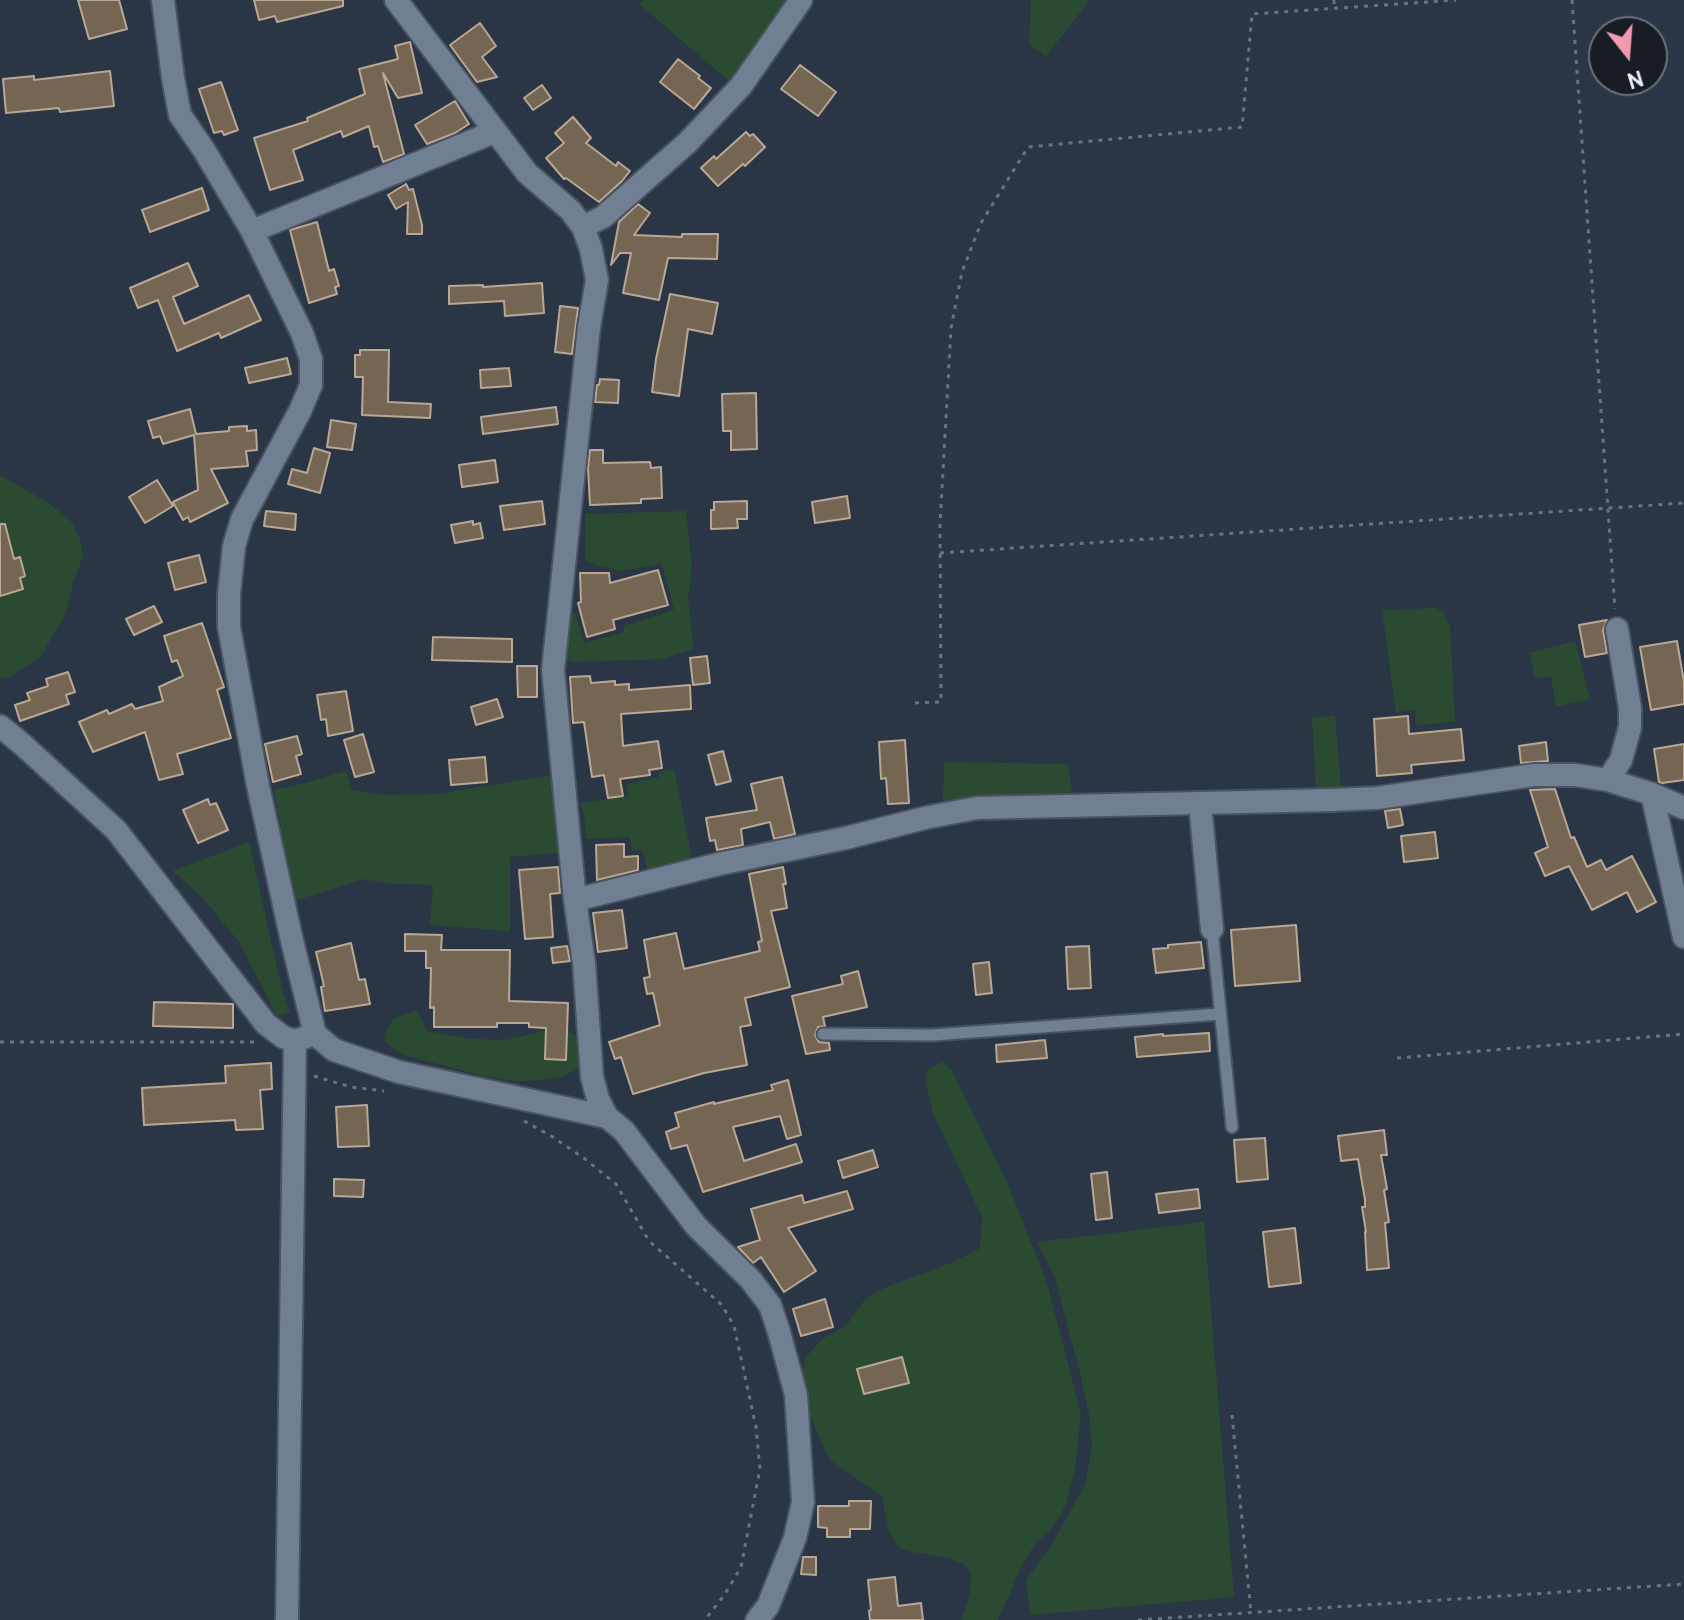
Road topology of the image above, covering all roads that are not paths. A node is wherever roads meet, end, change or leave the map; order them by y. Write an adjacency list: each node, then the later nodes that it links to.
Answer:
1 (163, 0): 6 (street)
2 (396, 0): 4 (street)
3 (801, 0): 5 (street)
4 (494, 132): 5 (street); 6 (street)
5 (583, 227): 13 (street)
6 (252, 231): 18 (street)
7 (1617, 629): 9 (street)
8 (0, 726): 18 (street)
9 (1608, 780): 10 (street); 11 (street)
10 (1652, 794): 12 (street); 15 (street)
11 (1200, 804): 13 (street); 14 (street)
12 (1684, 808)
13 (575, 900): 19 (street)
14 (1212, 929): 16 (lane)
15 (1684, 937)
16 (1220, 1014): 17 (lane); 20 (lane)
17 (823, 1034)
18 (305, 1037): 19 (street); 21 (street)
19 (607, 1117): 22 (street)
20 (1232, 1127)
21 (287, 1620)
22 (757, 1620)

